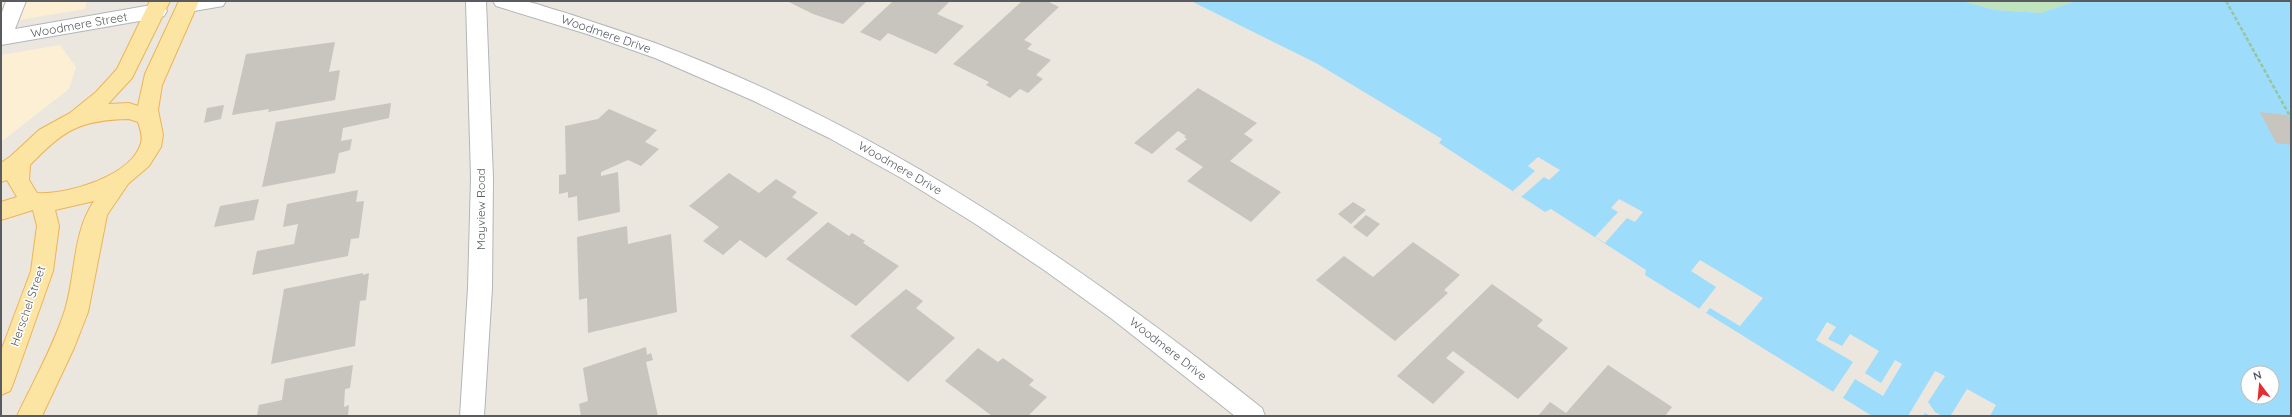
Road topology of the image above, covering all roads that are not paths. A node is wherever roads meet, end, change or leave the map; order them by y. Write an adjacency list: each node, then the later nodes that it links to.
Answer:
1 (16, 1): 7 (street)
2 (216, 1): 5 (street)
3 (476, 1): 17 (street, Mayview Road)
4 (503, 1): 18 (street, Woodmere Drive)
5 (188, 3): 8 (main road)
6 (159, 6): 7 (street, Woodmere Street); 9 (main road)
7 (1, 38)
8 (148, 117): 9 (main road); 12 (main road)
9 (75, 119): 10 (main road)
10 (19, 162): 11 (main road); 13 (main road, Herschel Street)
11 (1, 174)
12 (120, 178): 13 (main road); 16 (main road)
13 (37, 202): 14 (main road); 15 (main road, Herschel Street)
14 (1, 211)
15 (1, 384)
16 (30, 416)
17 (472, 416)
18 (1253, 416)

